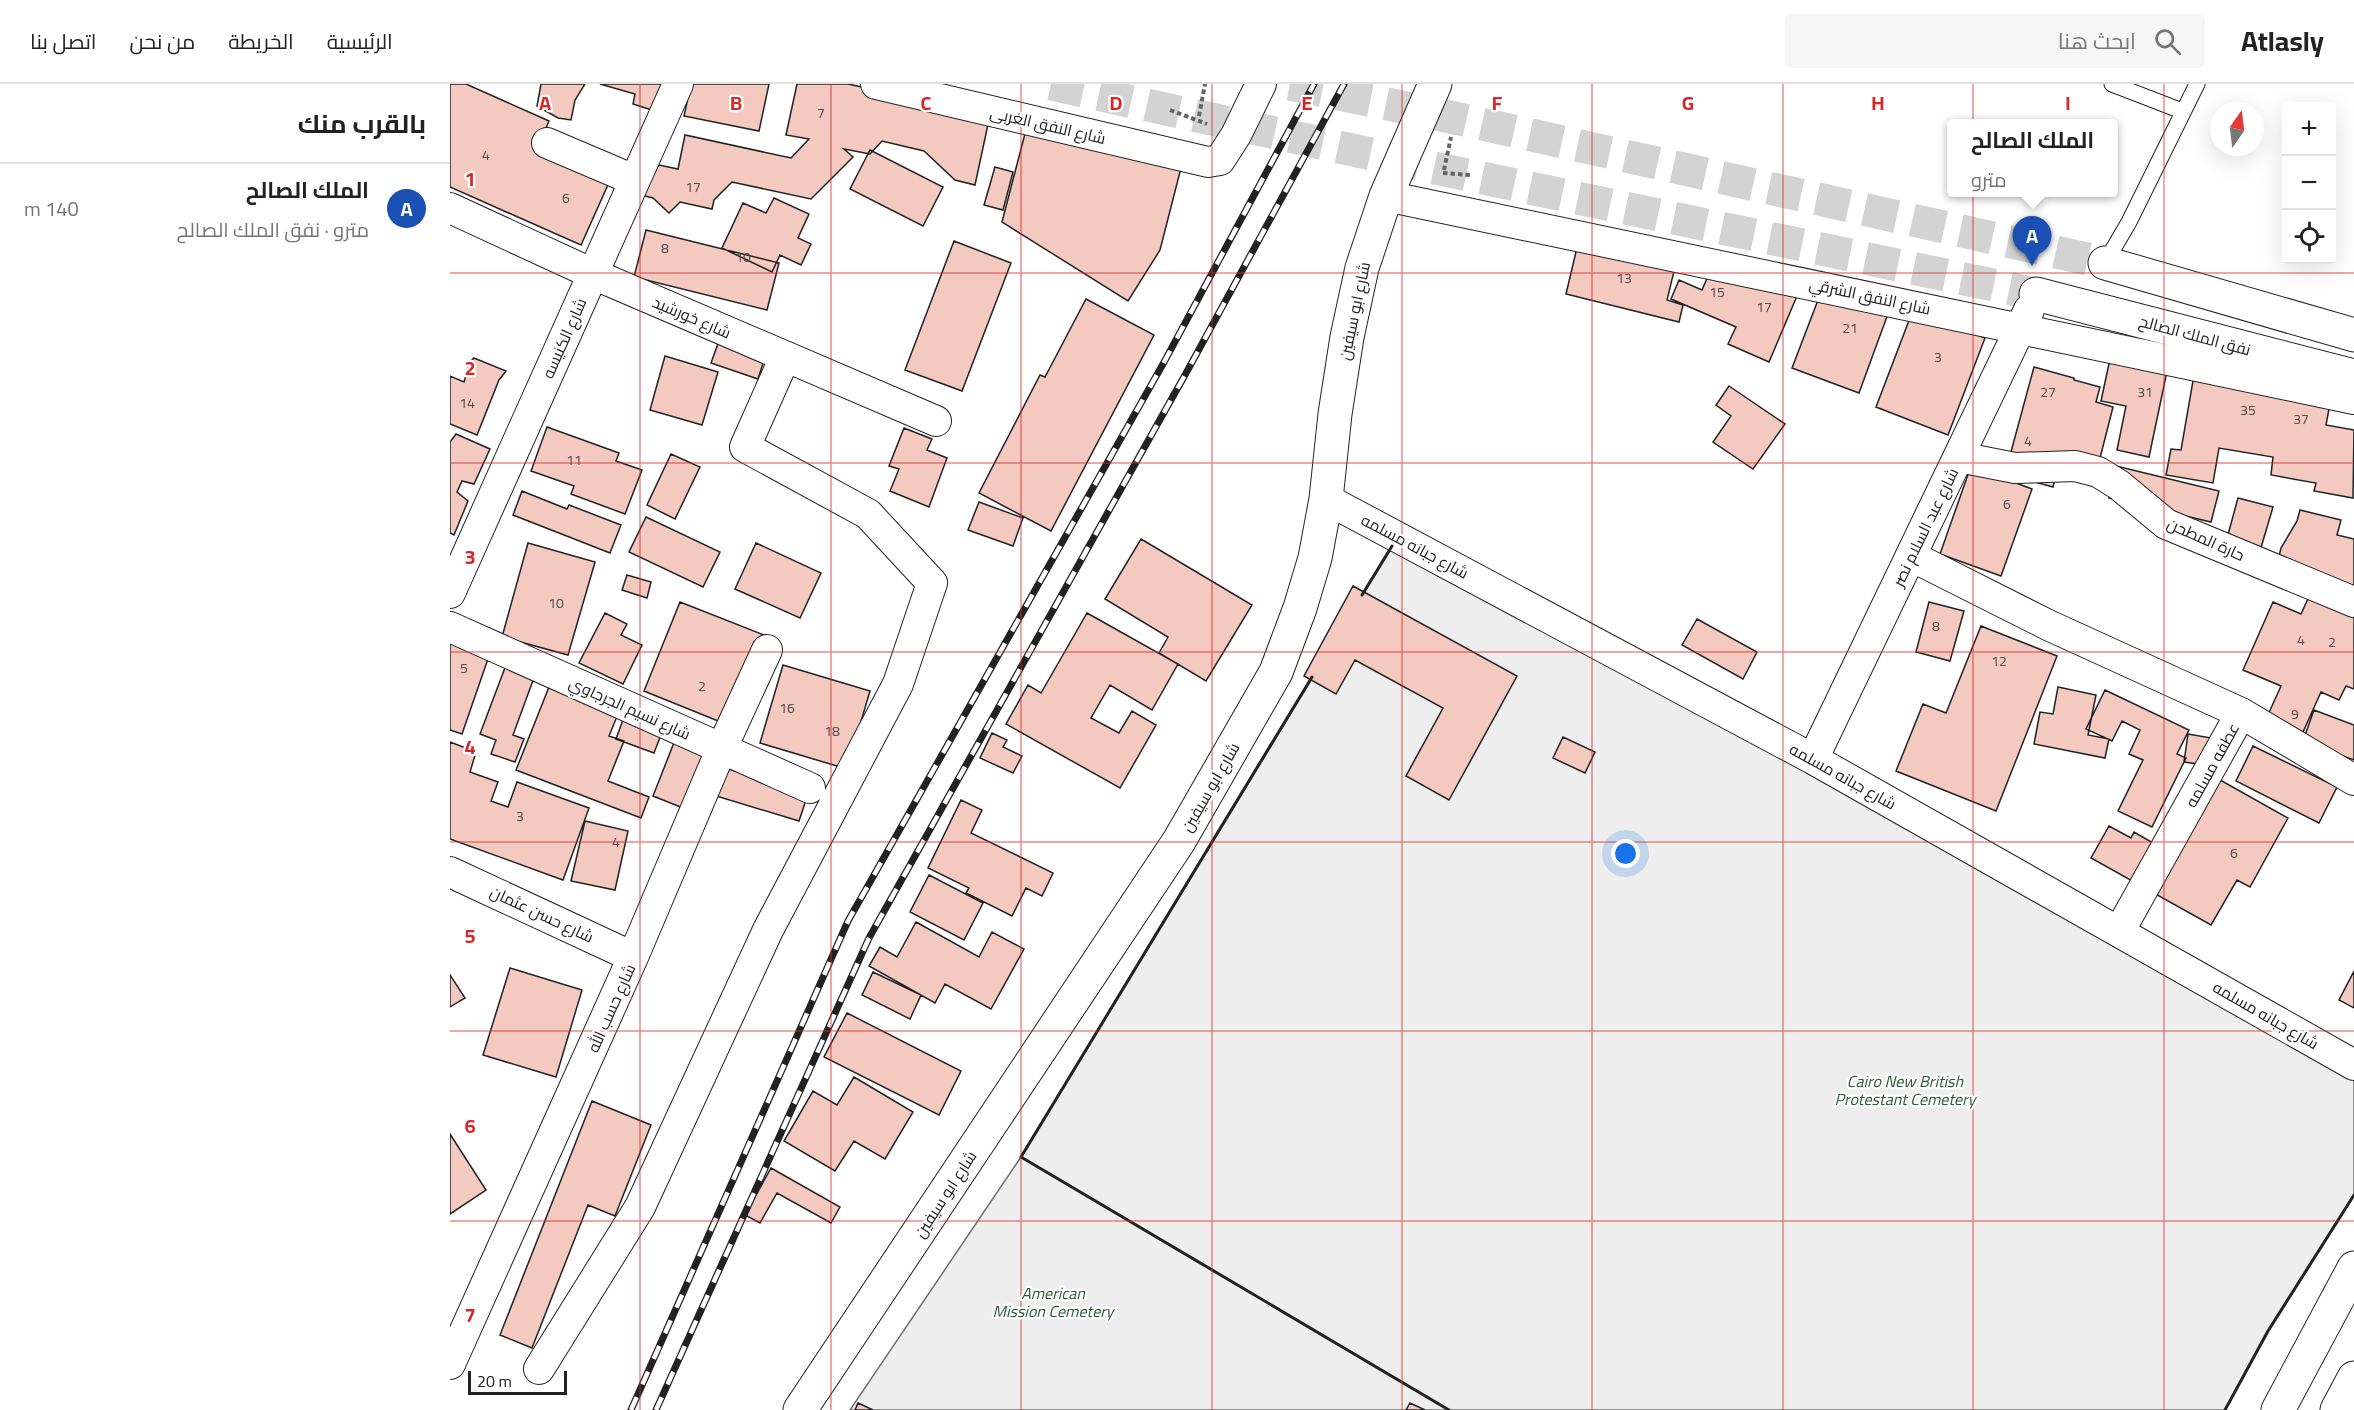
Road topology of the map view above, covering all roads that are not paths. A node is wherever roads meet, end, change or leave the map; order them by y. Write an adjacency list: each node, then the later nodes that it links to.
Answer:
1 (678, 84): 9 (street, شارع الكنيسه)
2 (876, 84): 3 (street, شارع النفق الغربى)
3 (1261, 84)
4 (1436, 84): 10 (main road, شارع ابو سيفين)
5 (2112, 84): 7 (lane)
6 (2197, 84): 7 (lane)
7 (2182, 111): 12 (lane)
8 (547, 143): 9 (street)
9 (634, 180): 13 (street, شارع الكنيسه)
10 (1386, 196): 15 (street, شارع النفق الشرقي); 22 (main road, شارع ابو سيفين)
11 (450, 208): 13 (street, شارع خورشيد)
12 (2105, 263): 16 (main road)
13 (592, 274): 17 (street, شارع خورشيد); 24 (street, شارع الكنيسه)
14 (2036, 294): 15 (street, شارع عبد السلام نصر); 18 (main road, نفق الملك الصالح)
15 (2022, 328): 19 (street, شارع النفق الشرقي); 21 (street, شارع عبد السلام نصر)
16 (2354, 334)
17 (786, 357): 20 (street, شارع خورشيد); 39 (street)
18 (2354, 376)
19 (2354, 399)
20 (936, 421)
21 (1959, 457): 23 (street, شارع عبد السلام نصر); 25 (street, حارة المطحن)
22 (1326, 499): 30 (street, شارع جبانه مسلمه); 41 (main road, شارع ابو سيفين)
23 (1911, 556): 28 (street); 30 (street, شارع عبد السلام نصر)
24 (450, 593)
25 (2354, 602)
26 (450, 627): 29 (street, شارع نسيم الجرجاوي)
27 (767, 650): 29 (street, شارع حسب الله)
28 (2241, 713): 31 (street, عطفه مسلمه); 34 (street, عطفه مسلمه)
29 (721, 750): 32 (street, شارع نسيم الجرجاوي); 35 (street, شارع حسب الله)
30 (1813, 759): 34 (street, شارع جبانه مسلمه)
31 (2354, 780)
32 (810, 788)
33 (450, 872): 35 (street, شارع حسن عثمان)
34 (2119, 932): 36 (street, شارع جبانه مسلمه)
35 (633, 957): 38 (street, شارع حسب الله)
36 (2354, 1065)
37 (2354, 1268): 42 (main road)
38 (450, 1364)
39 (539, 1369)
40 (2354, 1378): 43 (main road)
41 (800, 1410)
42 (2278, 1410)
43 (2337, 1410)

